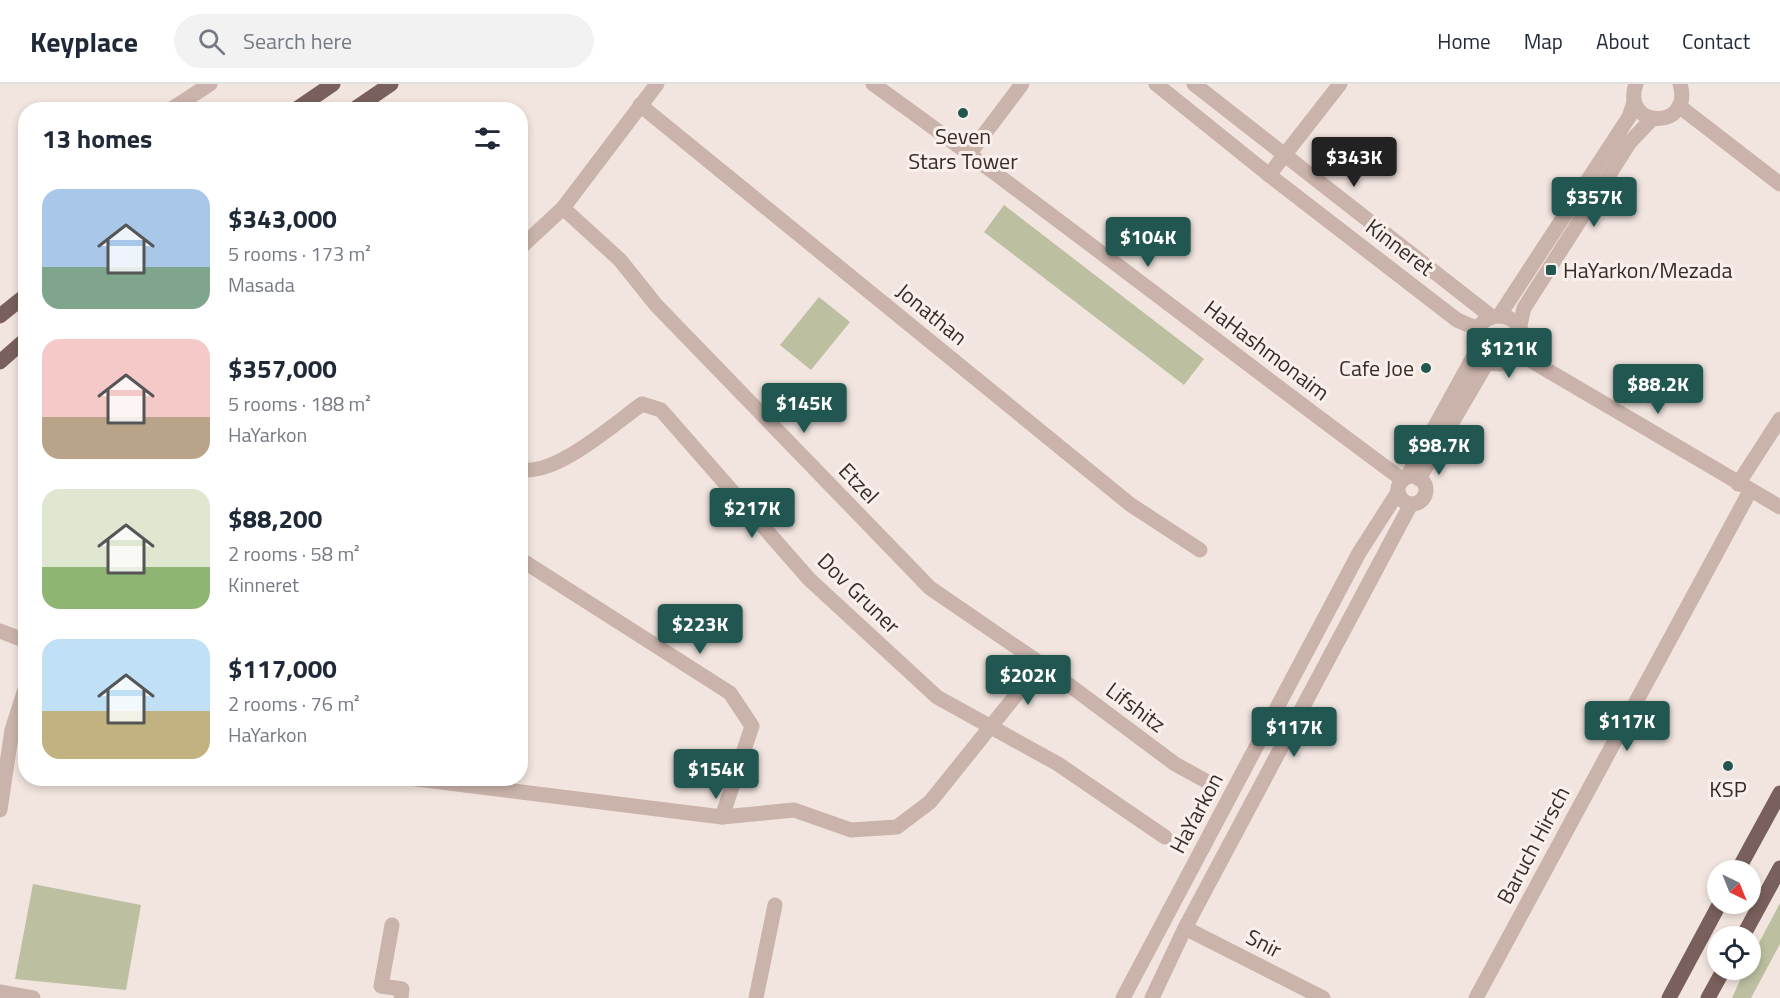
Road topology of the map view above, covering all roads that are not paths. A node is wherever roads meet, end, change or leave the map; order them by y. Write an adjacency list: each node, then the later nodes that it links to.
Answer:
1 (210, 84): 12 (street)
2 (333, 84): 13 (main road)
3 (391, 84): 14 (main road)
4 (657, 84): 16 (street)
5 (873, 84): 19 (street, HaHashmonaim)
6 (1022, 84): 19 (street)
7 (1156, 84): 21 (street, Kinneret)
8 (1194, 84): 20 (street)
9 (1340, 84): 20 (street)
10 (1636, 84): 15 (street)
11 (1680, 84): 17 (street)
12 (182, 102)
13 (307, 102)
14 (365, 102)
15 (1634, 102): 18 (street); 27 (street)
16 (640, 105): 23 (street); 40 (street, Jonathan)
17 (1679, 106): 18 (street); 22 (street)
18 (1652, 119): 29 (street)
19 (970, 153): 36 (street, HaHashmonaim)
20 (1285, 155): 21 (street); 27 (street)
21 (1269, 175): 28 (street, Kinneret)
22 (1780, 184)
23 (563, 208): 24 (street); 44 (street, Etzel)
24 (528, 241)
25 (18, 301): 26 (main road)
26 (0, 316)
27 (1495, 317): 28 (street); 29 (street)
28 (1478, 329): 32 (street)
29 (1519, 329): 31 (street)
30 (18, 346): 33 (main road)
31 (1518, 353): 32 (street); 37 (street)
32 (1482, 356): 36 (street, HaYarkon)
33 (0, 362)
34 (1780, 419): 37 (street, Baruch Hirsch)
35 (528, 471): 45 (street, Dov Gruner)
36 (1407, 482): 38 (street, HaHashmonaim); 38 (street, HaYarkon); 65 (street, HaYarkon)
37 (1744, 488): 39 (street); 68 (street, Baruch Hirsch)
38 (1411, 504): 59 (street, HaYarkon)
39 (1780, 507)
40 (1200, 550)
41 (528, 564): 51 (street)
42 (0, 631): 43 (street)
43 (18, 638)
44 (1041, 664): 45 (street); 47 (street, Lifshitz)
45 (990, 726): 51 (street); 52 (street, Dov Gruner)
46 (18, 734): 50 (street)
47 (1206, 781)
48 (473, 786): 51 (street)
49 (1780, 793): 53 (main road)
50 (0, 810)
51 (722, 817)
52 (1165, 837)
53 (1743, 860)
54 (1780, 868): 58 (main road)
55 (775, 905): 64 (street)
56 (1714, 914): 69 (main road)
57 (392, 926): 63 (street)
58 (1748, 926)
59 (1185, 928): 66 (street, HaYarkon); 67 (street, Snir)
60 (1718, 980): 70 (main road)
61 (0, 992): 62 (street)
62 (33, 998)
63 (401, 998)
64 (756, 998)
65 (1124, 998)
66 (1152, 998)
67 (1323, 998)
68 (1476, 998)
69 (1669, 998)
70 (1708, 998)

